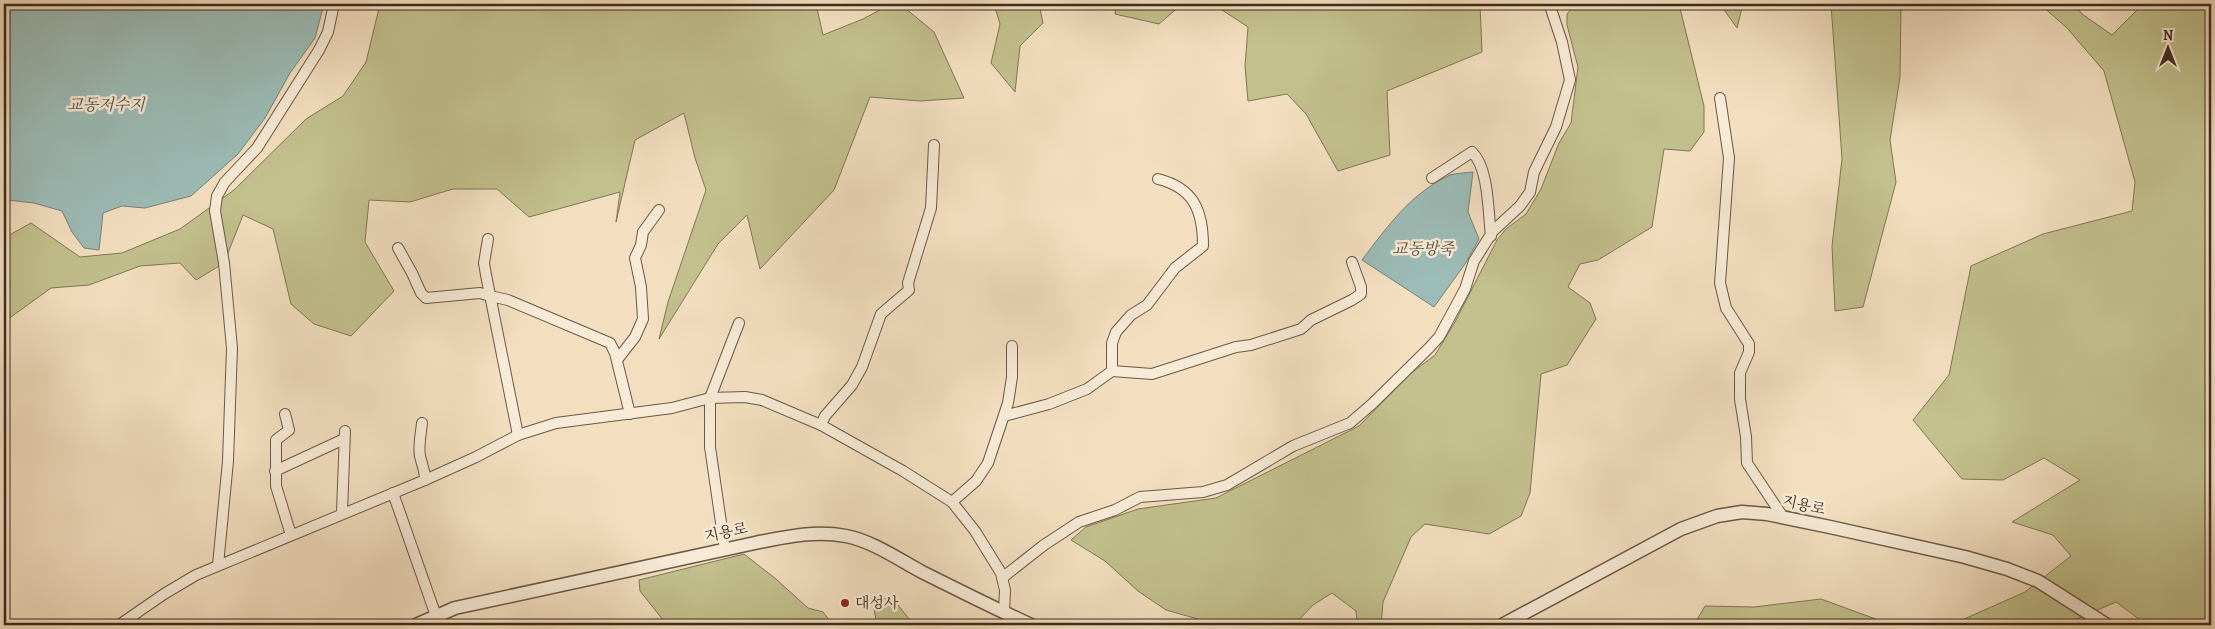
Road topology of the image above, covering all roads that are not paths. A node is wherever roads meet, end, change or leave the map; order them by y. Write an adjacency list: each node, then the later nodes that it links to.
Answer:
1 (334, 4): 32 (street)
2 (1552, 4): 8 (street)
3 (1720, 98): 29 (street)
4 (934, 145): 22 (street)
5 (1432, 178): 8 (street)
6 (1158, 179): 16 (street)
7 (659, 210): 15 (street)
8 (1491, 236): 33 (street)
9 (488, 239): 12 (street)
10 (398, 248): 12 (street)
11 (1352, 262): 16 (street)
12 (490, 296): 15 (street); 23 (street)
13 (739, 323): 17 (street)
14 (1012, 346): 20 (street)
15 (617, 360): 19 (street)
16 (1112, 371): 20 (street)
17 (710, 398): 19 (street); 22 (street); 31 (street)
18 (285, 414): 24 (street)
19 (630, 414): 23 (street)
20 (1004, 416): 27 (street)
21 (422, 423): 25 (street)
22 (820, 425): 27 (street)
23 (518, 434): 25 (street)
24 (276, 471): 28 (street); 30 (street)
25 (425, 480): 26 (street)
26 (393, 493): 28 (street); 35 (street)
27 (952, 502): 33 (street)
28 (342, 513): 30 (street)
29 (1784, 517): 39 (street, 지용로); 40 (street, 지용로)
30 (291, 536): 32 (street)
31 (725, 550): 34 (street, 지용로); 35 (street, 지용로)
32 (218, 565): 36 (street)
33 (1002, 578): 34 (street)
34 (1004, 612): 38 (street, 지용로)
35 (436, 616): 37 (street, 지용로)
36 (119, 625)
37 (416, 625)
38 (1031, 625)
39 (1502, 625)
40 (2108, 625)

